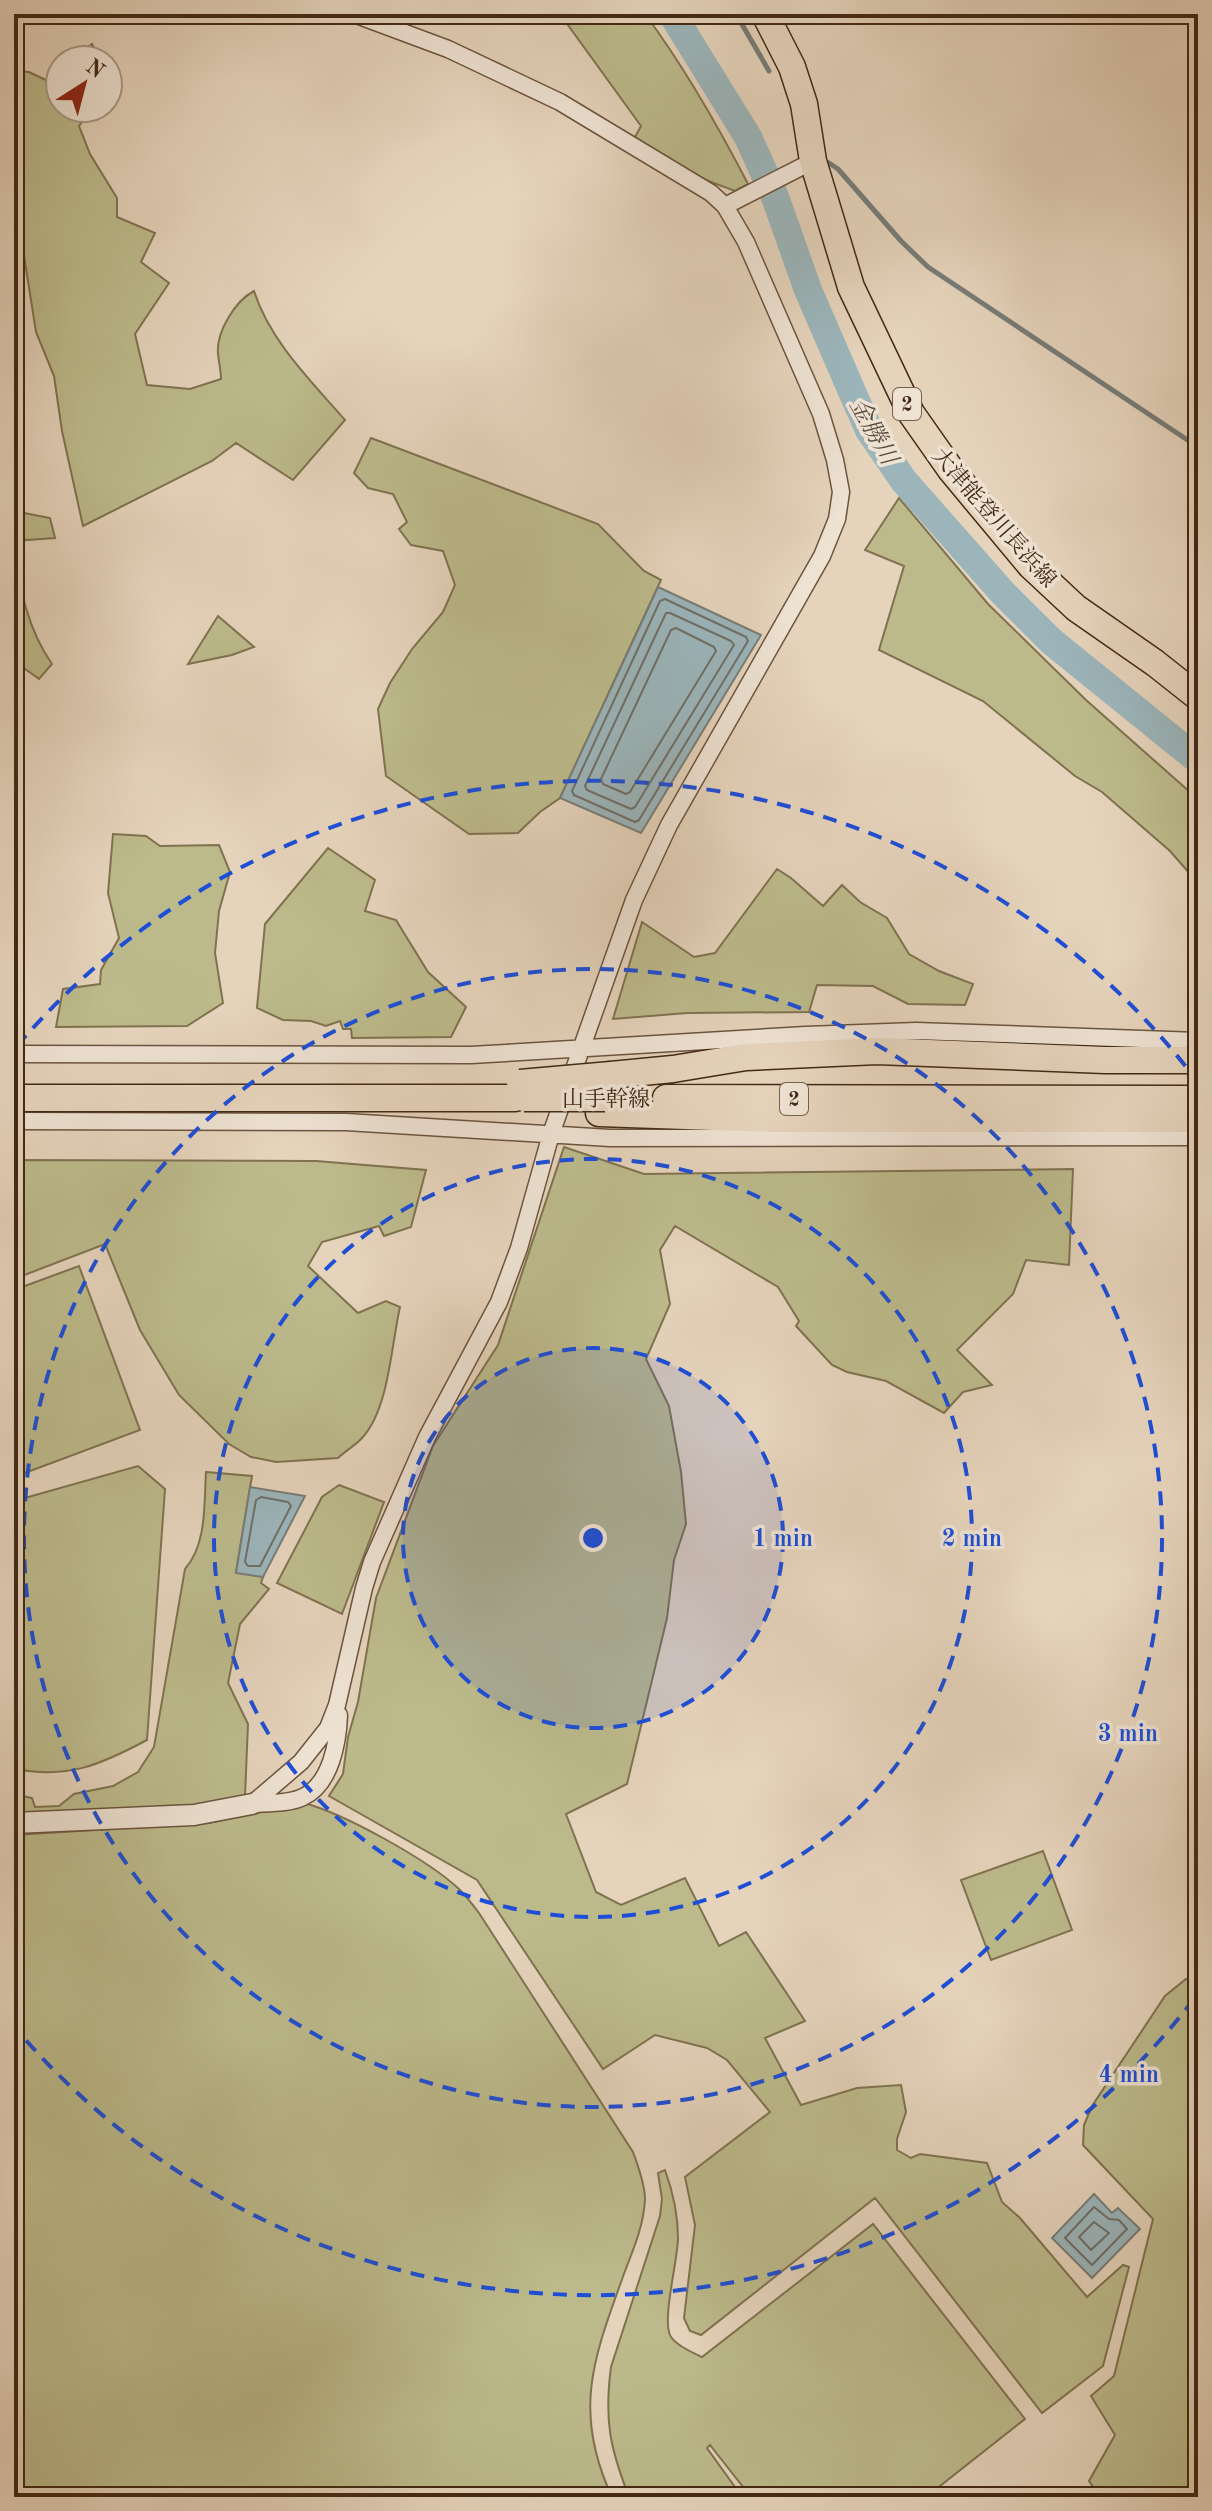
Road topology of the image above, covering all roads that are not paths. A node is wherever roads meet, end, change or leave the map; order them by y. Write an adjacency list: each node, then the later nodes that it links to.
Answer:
1 (354, 14): 4 (street)
2 (765, 14): 3 (main road, 大津能登川長浜線 / 2)
3 (808, 163): 4 (street); 5 (main road, 大津能登川長浜線 / 2)
4 (733, 202): 7 (street)
5 (1198, 697)
6 (1198, 1041): 7 (street)
7 (583, 1050): 8 (street); 17 (street)
8 (14, 1054)
9 (1198, 1060): 10 (main road)
10 (605, 1095): 11 (main road, 山手幹線 / 2, bridge); 14 (main road, 山手幹線 / 2); 15 (main road)
11 (516, 1096): 13 (main road); 13 (main road, 山手幹線 / 2)
12 (14, 1098): 13 (main road, 山手幹線 / 2)
13 (323, 1098)
14 (1198, 1099)
15 (1198, 1119)
16 (14, 1121): 17 (street)
17 (551, 1134): 18 (street); 19 (street)
18 (1198, 1137)
19 (337, 1705): 20 (street); 20 (street)
20 (252, 1804): 21 (street)
21 (14, 1823)

